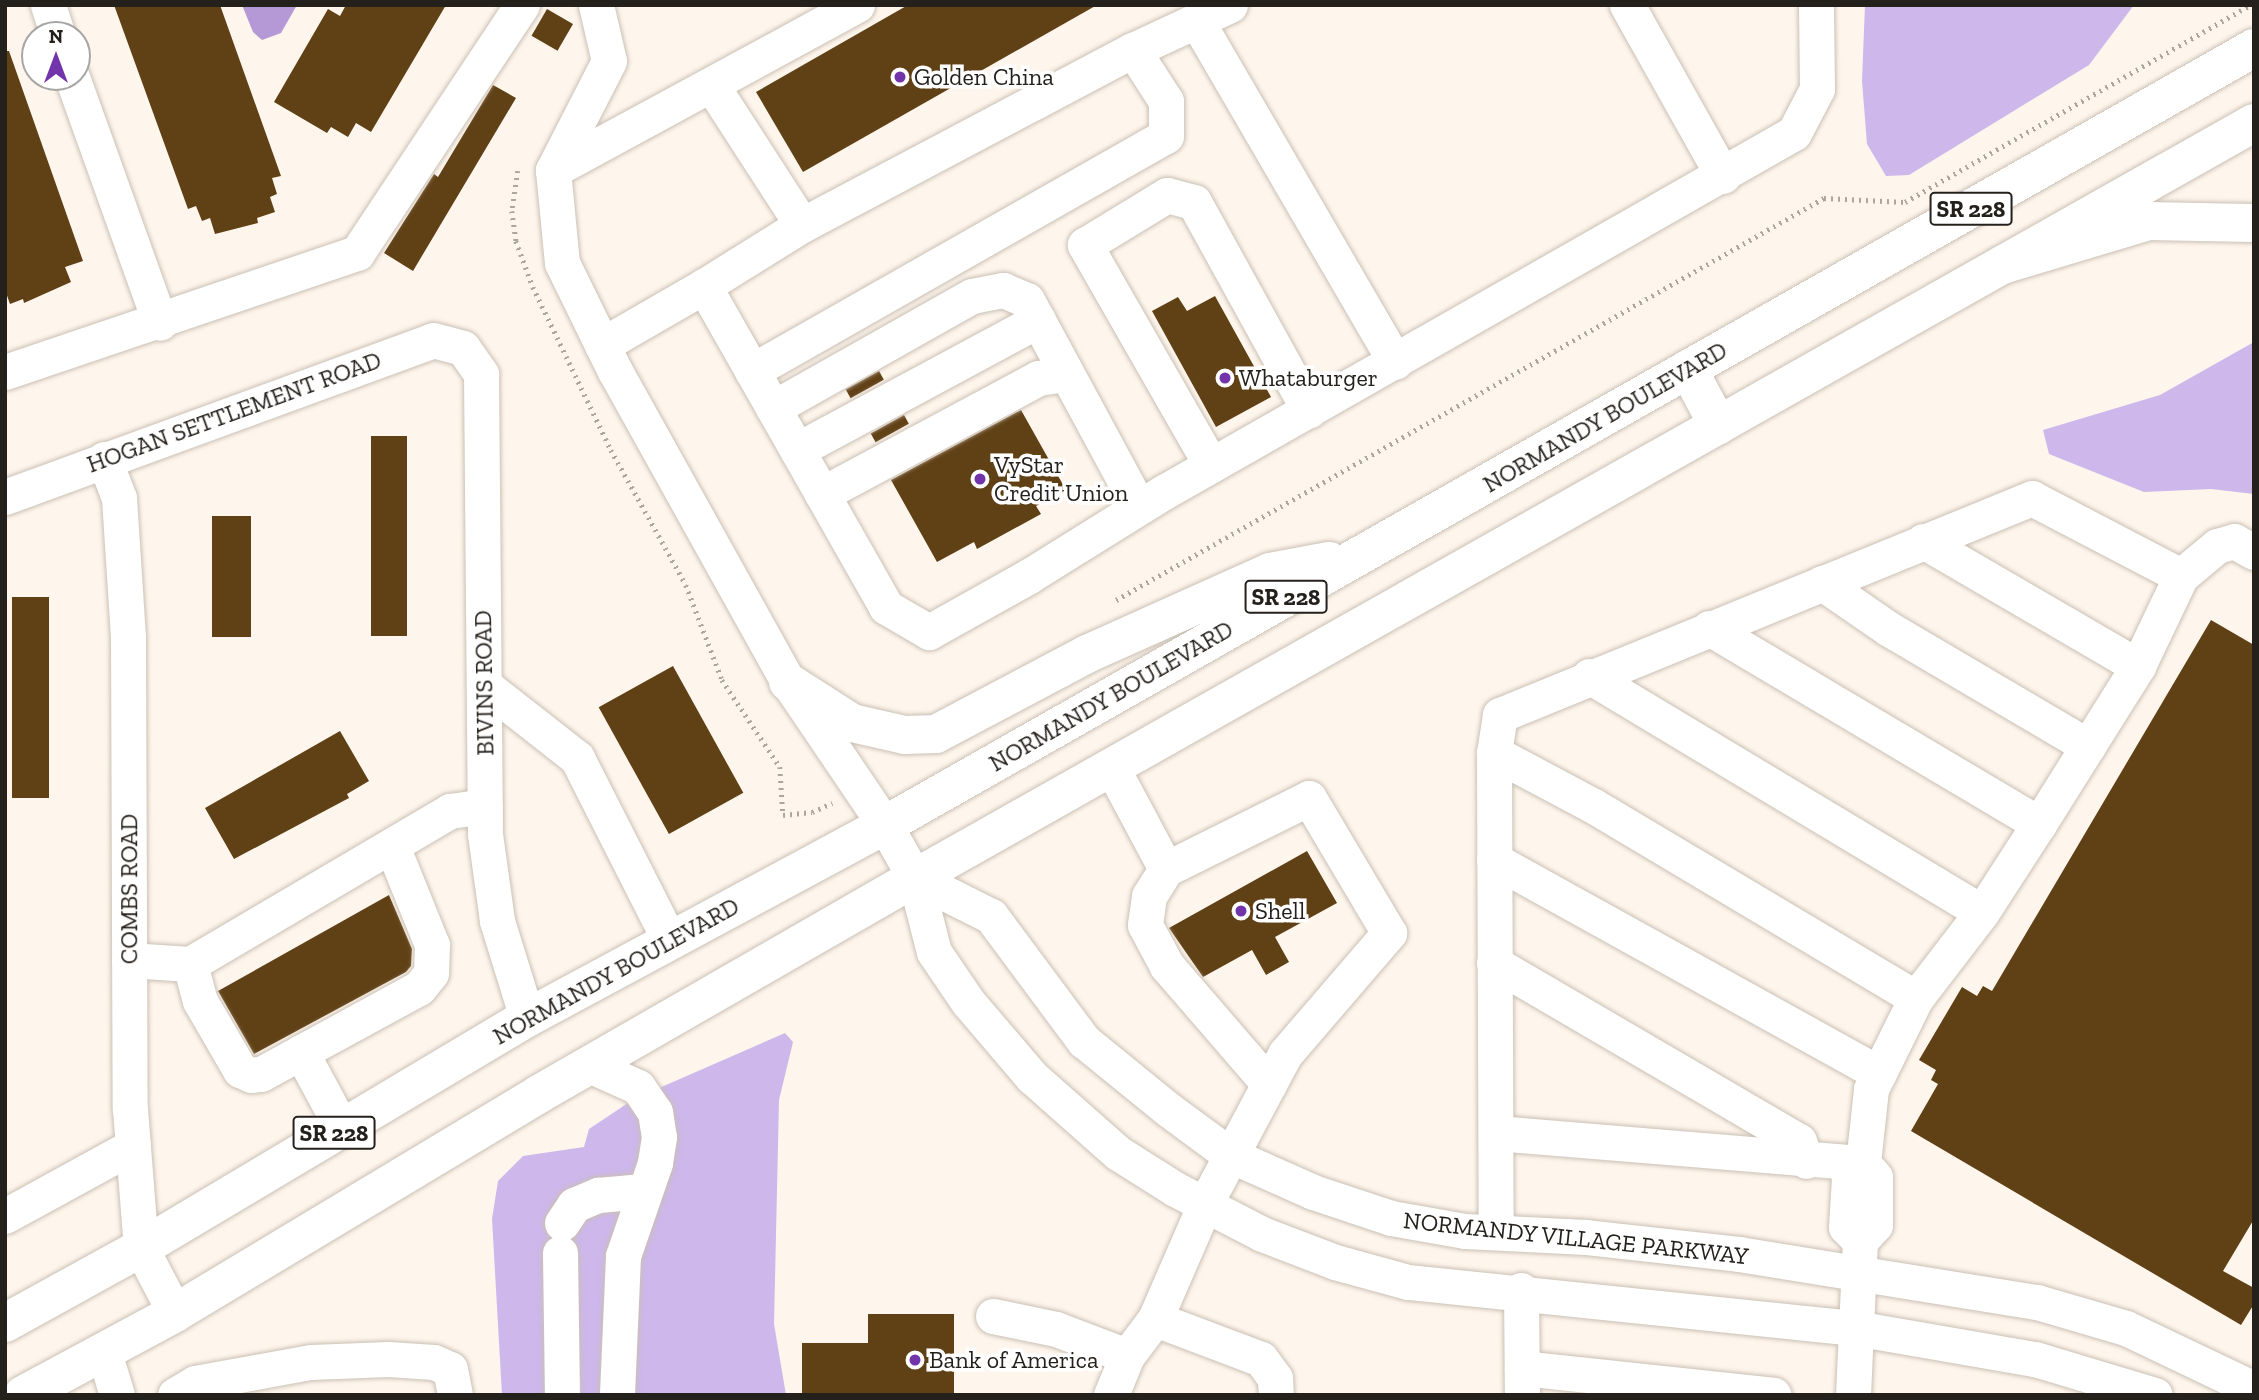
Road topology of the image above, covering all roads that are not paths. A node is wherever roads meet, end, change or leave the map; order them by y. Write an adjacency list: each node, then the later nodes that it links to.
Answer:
1 (522, 5): 19 (street)
2 (596, 5): 13 (street)
3 (857, 5): 10 (street)
4 (1230, 5): 7 (street)
5 (1627, 5): 14 (street)
6 (1816, 5): 14 (street)
7 (1198, 23): 9 (street); 23 (street)
8 (2254, 48): 24 (main road, NORMANDY BOULEVARD / SR 228)
9 (1133, 50): 16 (street); 25 (street)
10 (712, 86): 13 (street); 16 (street)
11 (77, 91): 19 (street)
12 (2254, 122): 17 (main road, SR 228)
13 (553, 170): 21 (street)
14 (1723, 176): 23 (street)
15 (2254, 223): 17 (main road)
16 (802, 225): 18 (street)
17 (2002, 265): 28 (main road, SR 228)
18 (704, 286): 21 (street); 25 (street)
19 (160, 323): 26 (street)
20 (1047, 336): 29 (street); 29 (street); 29 (street); 33 (street)
21 (602, 345): 42 (street)
22 (463, 348): 30 (street, HOGAN SETTLEMENT ROAD); 43 (street, BIVINS ROAD)
23 (1395, 362): 27 (street)
24 (1688, 369): 28 (main road); 36 (main road, NORMANDY BOULEVARD / SR 228)
25 (752, 371): 29 (street)
26 (5, 372)
27 (1309, 410): 31 (street); 31 (street)
28 (1718, 425): 46 (main road, SR 228)
29 (800, 455): 33 (street)
30 (104, 459): 32 (street, HOGAN SETTLEMENT ROAD); 56 (street, COMBS ROAD)
31 (1212, 465): 33 (street)
32 (5, 497)
33 (1139, 508)
34 (1923, 541): 37 (street); 38 (street); 40 (street)
35 (2254, 552): 37 (street)
36 (1359, 556): 42 (main road); 49 (main road, NORMANDY BOULEVARD / SR 228)
37 (2182, 576): 40 (street)
38 (1822, 583): 39 (street); 44 (street)
39 (1709, 628): 41 (street); 48 (street)
40 (2138, 666): 44 (street)
41 (1590, 677): 45 (street); 54 (street)
42 (788, 682): 49 (street)
43 (484, 685): 47 (street, BIVINS ROAD); 55 (street)
44 (2088, 746): 48 (street)
45 (1494, 753): 51 (street); 59 (street)
46 (1112, 768): 52 (street); 53 (main road, SR 228)
47 (485, 806): 50 (street); 60 (street, BIVINS ROAD)
48 (2039, 824): 54 (street)
49 (885, 825): 53 (street); 55 (main road, NORMANDY BOULEVARD / SR 228)
50 (392, 846): 58 (street); 61 (street)
51 (1494, 860): 57 (street); 63 (street)
52 (1166, 869): 64 (street); 64 (street)
53 (915, 878): 62 (main road, SR 228); 68 (street, NORMANDY VILLAGE PARKWAY); 72 (street)
54 (1982, 912): 59 (street)
55 (670, 941): 60 (main road, NORMANDY BOULEVARD / SR 228)
56 (130, 960): 58 (street); 67 (street, COMBS ROAD)
57 (1494, 963): 66 (street); 69 (street)
58 (190, 964): 61 (street)
59 (1916, 998): 63 (street)
60 (527, 1018): 65 (main road, NORMANDY BOULEVARD / SR 228)
61 (301, 1052): 65 (street)
62 (589, 1065): 71 (street); 78 (main road, SR 228)
63 (1879, 1073): 70 (street)
64 (1269, 1084): 68 (street)
65 (342, 1128): 75 (main road, NORMANDY BOULEVARD / SR 228)
66 (1496, 1132): 69 (street); 74 (street)
67 (133, 1146): 73 (street); 75 (street, COMBS ROAD)
68 (1230, 1154): 72 (street); 74 (street, NORMANDY VILLAGE PARKWAY)
69 (1806, 1161): 70 (street)
70 (1863, 1163): 76 (street)
71 (643, 1191): 92 (street); 93 (street)
72 (1205, 1204): 77 (street); 80 (street)
73 (5, 1216)
74 (1496, 1232): 76 (street, NORMANDY VILLAGE PARKWAY)
75 (141, 1248): 78 (street, COMBS ROAD); 81 (main road, NORMANDY BOULEVARD / SR 228)
76 (1860, 1257): 82 (street); 87 (street, NORMANDY VILLAGE PARKWAY)
77 (1521, 1290): 82 (street); 86 (street)
78 (175, 1313): 83 (main road, SR 228)
79 (993, 1316): 84 (street)
80 (1154, 1319): 84 (street); 95 (street)
81 (5, 1323)
82 (1854, 1328): 97 (street); 98 (street)
83 (104, 1352): 88 (main road, SR 228); 89 (street)
84 (1127, 1356): 94 (street)
85 (287, 1381): 90 (street); 91 (street)
86 (1522, 1381): 96 (street)
87 (2245, 1381)
88 (23, 1395)
89 (117, 1395)
90 (175, 1395)
91 (455, 1395)
92 (562, 1395)
93 (617, 1395)
94 (1111, 1395)
95 (1276, 1395)
96 (1774, 1395)
97 (1853, 1395)
98 (2155, 1395)

